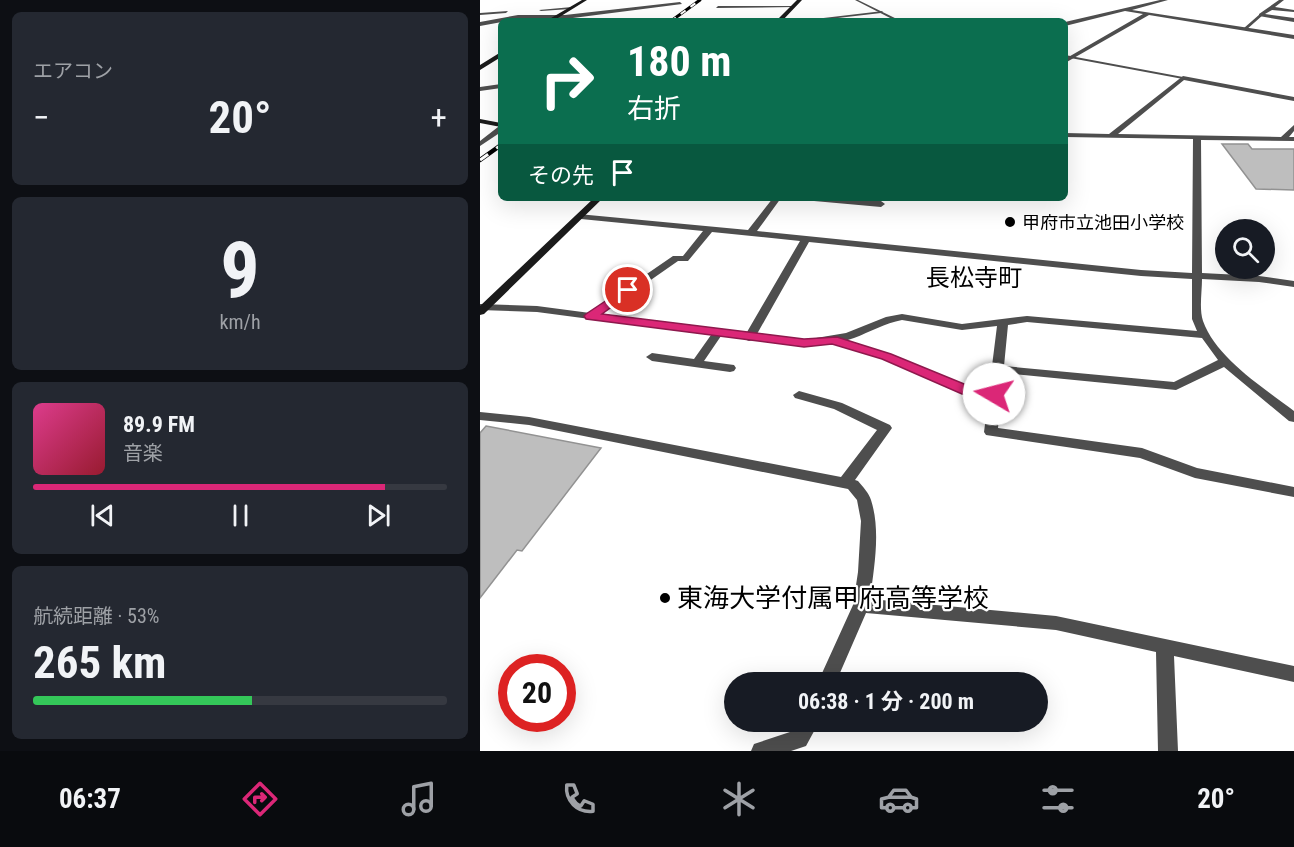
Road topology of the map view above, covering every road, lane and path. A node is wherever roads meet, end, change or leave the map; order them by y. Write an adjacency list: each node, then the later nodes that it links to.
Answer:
1 (585, 0): 9 (main road)
2 (800, 0): 8 (main road)
3 (856, 0): 13 (lane)
4 (1166, 0): 11 (street)
5 (1282, 0): 10 (street)
6 (680, 3): 17 (street)
7 (718, 7): 8 (street)
8 (793, 7): 19 (main road)
9 (570, 8): 14 (street); 17 (main road)
10 (1271, 8): 12 (street); 16 (street)
11 (1126, 10): 15 (street); 24 (street)
12 (1294, 11)
13 (881, 12): 20 (street); 21 (lane)
14 (480, 14)
15 (1147, 14): 26 (street); 29 (street)
16 (1261, 15): 22 (street); 26 (lane)
17 (555, 17): 18 (street)
18 (513, 18)
19 (782, 18)
20 (837, 18)
21 (893, 18)
22 (1294, 20)
23 (498, 21): 25 (street)
24 (1068, 23)
25 (480, 24)
26 (1245, 29): 27 (street)
27 (1294, 37)
28 (498, 56): 30 (main road)
29 (1068, 56): 31 (lane)
30 (480, 68)
31 (1183, 78): 34 (street); 40 (street)
32 (498, 86): 33 (street)
33 (480, 89)
34 (1294, 99)
35 (480, 121): 36 (main road)
36 (498, 126)
37 (1294, 127): 42 (street)
38 (498, 129): 44 (street)
39 (1068, 135): 40 (street)
40 (1111, 136): 41 (street)
41 (1197, 138): 42 (street); 53 (street)
42 (1283, 139): 43 (street)
43 (1294, 139)
44 (480, 144)
45 (596, 201): 49 (main road)
46 (775, 201): 51 (street)
47 (848, 201): 48 (street)
48 (881, 204)
49 (581, 216): 50 (street); 55 (main road)
50 (709, 230): 51 (street); 56 (street)
51 (750, 234): 52 (street)
52 (805, 240): 53 (street); 60 (street)
53 (1197, 278): 54 (street); 59 (street)
54 (1294, 284)
55 (482, 309): 56 (street)
56 (591, 316): 58 (street)
57 (1003, 323): 59 (street); 61 (street); 66 (street)
58 (717, 334): 60 (street); 64 (street)
59 (1203, 335): 63 (street)
60 (749, 338): 61 (street)
61 (833, 340): 67 (lane)
62 (652, 357): 64 (street)
63 (1226, 361): 66 (street); 70 (street)
64 (697, 363): 65 (street)
65 (730, 368)
66 (996, 369): 67 (street)
67 (994, 394): 72 (street)
68 (799, 395): 71 (street)
69 (480, 416): 71 (street)
70 (1294, 418)
71 (845, 483): 73 (street)
72 (1294, 492)
73 (861, 605): 74 (street); 75 (street)
74 (1165, 647): 76 (street); 79 (street)
75 (831, 672)
76 (1294, 674)
77 (804, 732): 78 (street)
78 (761, 751)
79 (1168, 751)

